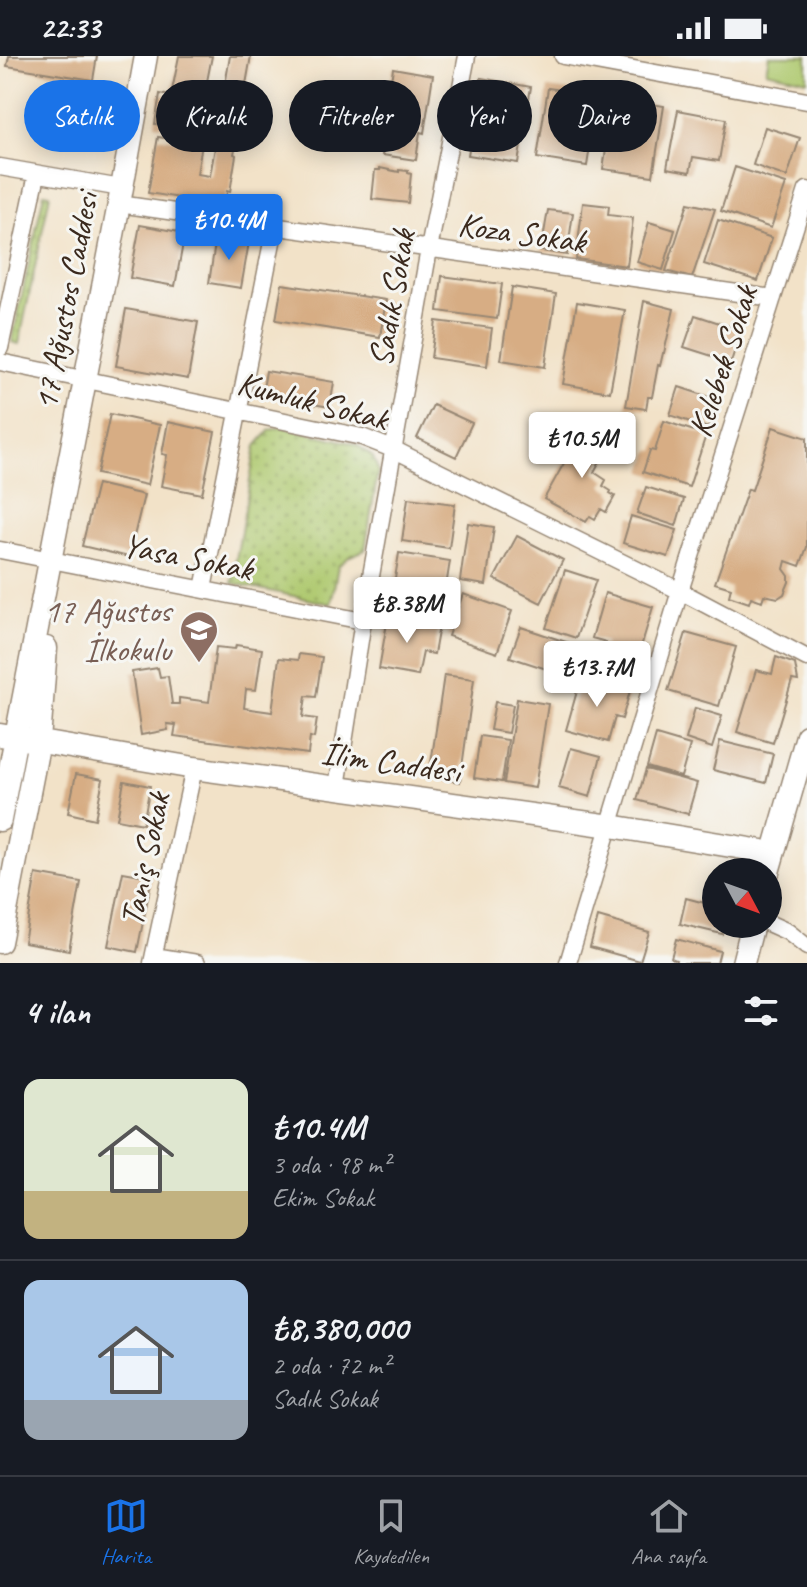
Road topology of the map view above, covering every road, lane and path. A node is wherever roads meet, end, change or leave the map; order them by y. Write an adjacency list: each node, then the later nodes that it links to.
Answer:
1 (146, 56): 9 (street, 17 Ağustos Caddesi)
2 (467, 56): 11 (street, Sadık Sokak)
3 (563, 56): 4 (street)
4 (642, 63): 5 (street)
5 (807, 101)
6 (0, 167): 7 (street, Koza Sokak)
7 (37, 174): 9 (street, Koza Sokak); 13 (street)
8 (807, 190): 12 (street, Kelebek Sokak)
9 (120, 196): 10 (street, Koza Sokak); 15 (street, 17 Ağustos Caddesi)
10 (275, 227): 11 (street, Koza Sokak); 16 (street)
11 (429, 249): 12 (street, Koza Sokak); 17 (street, Sadık Sokak)
12 (773, 298): 21 (street, Kelebek Sokak)
13 (0, 348)
14 (0, 362): 15 (street, Kumluk Sokak)
15 (85, 379): 16 (street, Kumluk Sokak); 19 (street, 17 Ağustos Caddesi)
16 (238, 412): 17 (street, Kumluk Sokak); 20 (street)
17 (395, 450): 21 (street, Kumluk Sokak); 22 (street, Sadık Sokak)
18 (0, 550): 19 (street, Yasa Sokak)
19 (51, 559): 20 (street, Yasa Sokak); 24 (street, 17 Ağustos Caddesi); 26 (street, 17 Ağustos Caddesi)
20 (203, 589): 22 (street, Yasa Sokak)
21 (680, 591): 23 (street, Kumluk Sokak); 30 (street, Kelebek Sokak)
22 (363, 621): 28 (street, Sadık Sokak)
23 (807, 658)
24 (8, 736): 26 (street, İlim Caddesi); 29 (street, 17 Ağustos Caddesi)
25 (807, 736): 32 (street)
26 (39, 741): 27 (street, İlim Caddesi); 35 (street, 17 Ağustos Caddesi)
27 (194, 768): 28 (street, İlim Caddesi); 37 (street, Taniş Sokak)
28 (337, 787): 30 (street, İlim Caddesi)
29 (0, 820)
30 (611, 826): 31 (street, İlim Caddesi); 39 (street, Kelebek Sokak)
31 (752, 858)
32 (771, 858)
33 (782, 929): 36 (street)
34 (749, 938): 40 (street)
35 (0, 942)
36 (807, 947)
37 (153, 960): 38 (street)
38 (197, 963)
39 (568, 963)
40 (743, 963)

